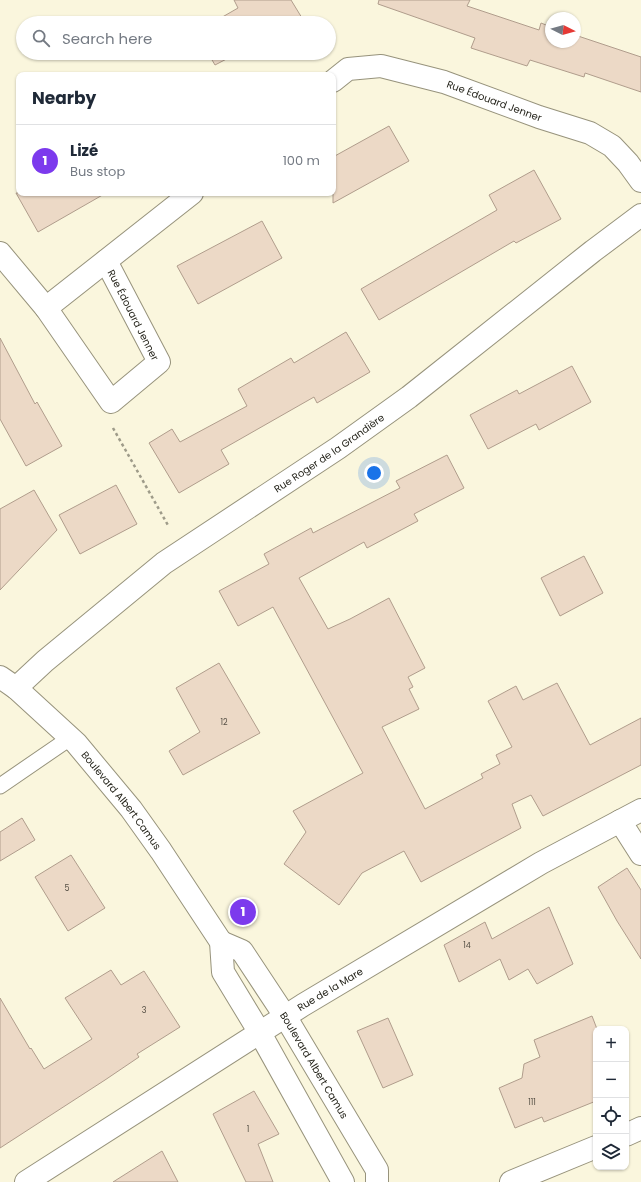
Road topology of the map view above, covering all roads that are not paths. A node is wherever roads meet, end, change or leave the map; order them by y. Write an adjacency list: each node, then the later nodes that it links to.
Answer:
1 (336, 79): 2 (street, Rue Édouard Jenner)
2 (641, 181)
3 (188, 196): 6 (street, Rue Édouard Jenner)
4 (641, 216): 8 (street, Rue Roger de la Grandière)
5 (0, 253): 7 (street, Rue Édouard Jenner)
6 (106, 261): 7 (street, Rue Édouard Jenner); 7 (street, Rue Édouard Jenner)
7 (46, 308)
8 (8, 682): 9 (street, Boulevard Albert Camus)
9 (70, 738): 10 (lane); 14 (street, Boulevard Albert Camus)
10 (0, 786)
11 (641, 810): 12 (street, Rue de la Mare)
12 (620, 821): 13 (street); 15 (street, Rue de la Mare)
13 (641, 854)
14 (221, 942): 15 (street, Boulevard Albert Camus); 16 (street, Boulevard Albert Camus)
15 (285, 1016): 16 (street, Rue de la Mare); 22 (street, Boulevard Albert Camus)
16 (260, 1033): 20 (street, Rue de la Mare); 21 (street, Boulevard Albert Camus)
17 (641, 1128): 18 (street)
18 (628, 1134)
19 (593, 1148): 23 (street)
20 (26, 1182)
21 (343, 1182)
22 (377, 1182)
23 (511, 1182)

